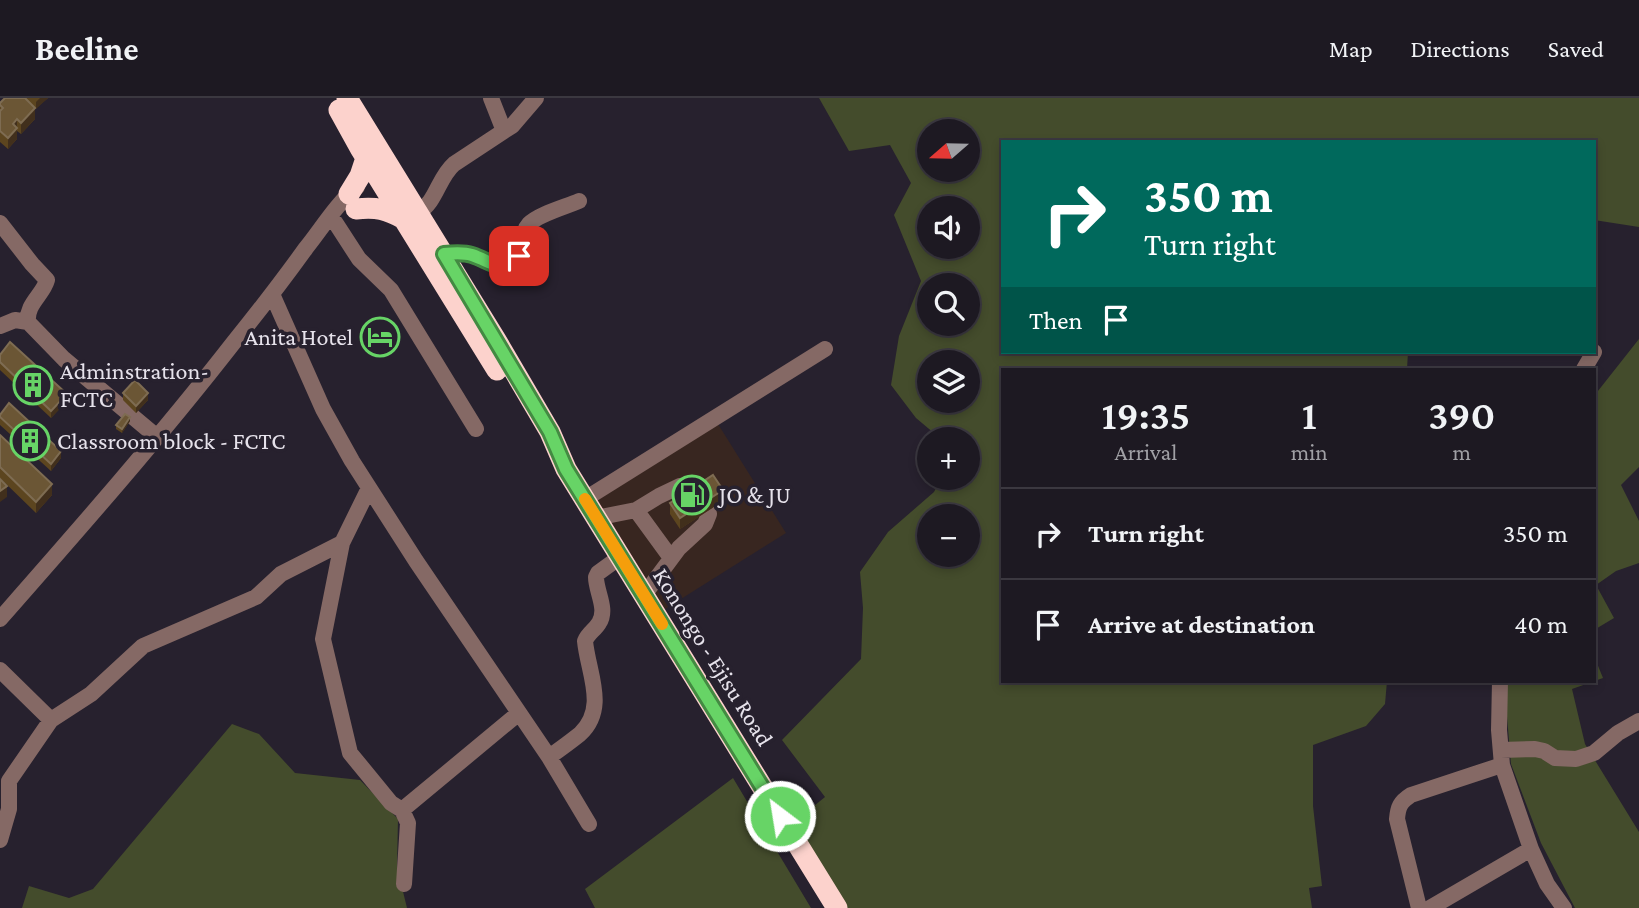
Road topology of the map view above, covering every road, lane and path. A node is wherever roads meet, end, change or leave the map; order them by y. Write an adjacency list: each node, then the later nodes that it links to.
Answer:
1 (333, 98): 6 (highway, Konongo - Ejisu Road)
2 (347, 98): 6 (highway, Konongo - Ejisu Road)
3 (491, 98): 5 (street)
4 (536, 98): 5 (street)
5 (504, 131): 10 (street)
6 (377, 165): 7 (highway, Konongo - Ejisu Road); 9 (highway)
7 (395, 190): 9 (street); 10 (highway, Konongo - Ejisu Road)
8 (579, 201): 13 (street)
9 (352, 202): 10 (highway); 12 (street)
10 (411, 216): 13 (highway, Konongo - Ejisu Road); 20 (highway, Konongo - Ejisu Road)
11 (0, 223): 15 (street)
12 (329, 225): 14 (street); 18 (street)
13 (444, 254): 20 (highway, Konongo - Ejisu Road)
14 (272, 294): 19 (street); 21 (street)
15 (30, 325): 16 (street); 19 (street)
16 (0, 326)
17 (825, 349): 23 (street)
18 (476, 429)
19 (157, 437): 31 (street)
20 (566, 469): 23 (highway, Konongo - Ejisu Road)
21 (369, 488): 27 (street); 34 (street)
22 (699, 495): 24 (street)
23 (585, 499): 26 (highway, Konongo - Ejisu Road)
24 (636, 510): 26 (street); 29 (street)
25 (708, 510): 29 (street)
26 (596, 518): 28 (highway, Konongo - Ejisu Road)
27 (342, 543): 35 (street); 39 (street)
28 (620, 557): 30 (highway, Konongo - Ejisu Road); 37 (street)
29 (671, 558): 30 (street)
30 (644, 595): 44 (highway, Konongo - Ejisu Road)
31 (0, 619)
32 (0, 670): 35 (street)
33 (1500, 683): 38 (street)
34 (519, 713): 37 (street); 39 (street)
35 (51, 720): 41 (street)
36 (1639, 721): 38 (street)
37 (549, 757): 40 (street)
38 (1501, 758): 42 (street); 45 (street)
39 (402, 810): 43 (street)
40 (589, 824)
41 (0, 840)
42 (1531, 849): 46 (street); 47 (street)
43 (404, 884)
44 (837, 908)
45 (1419, 908)
46 (1430, 908)
47 (1564, 908)

